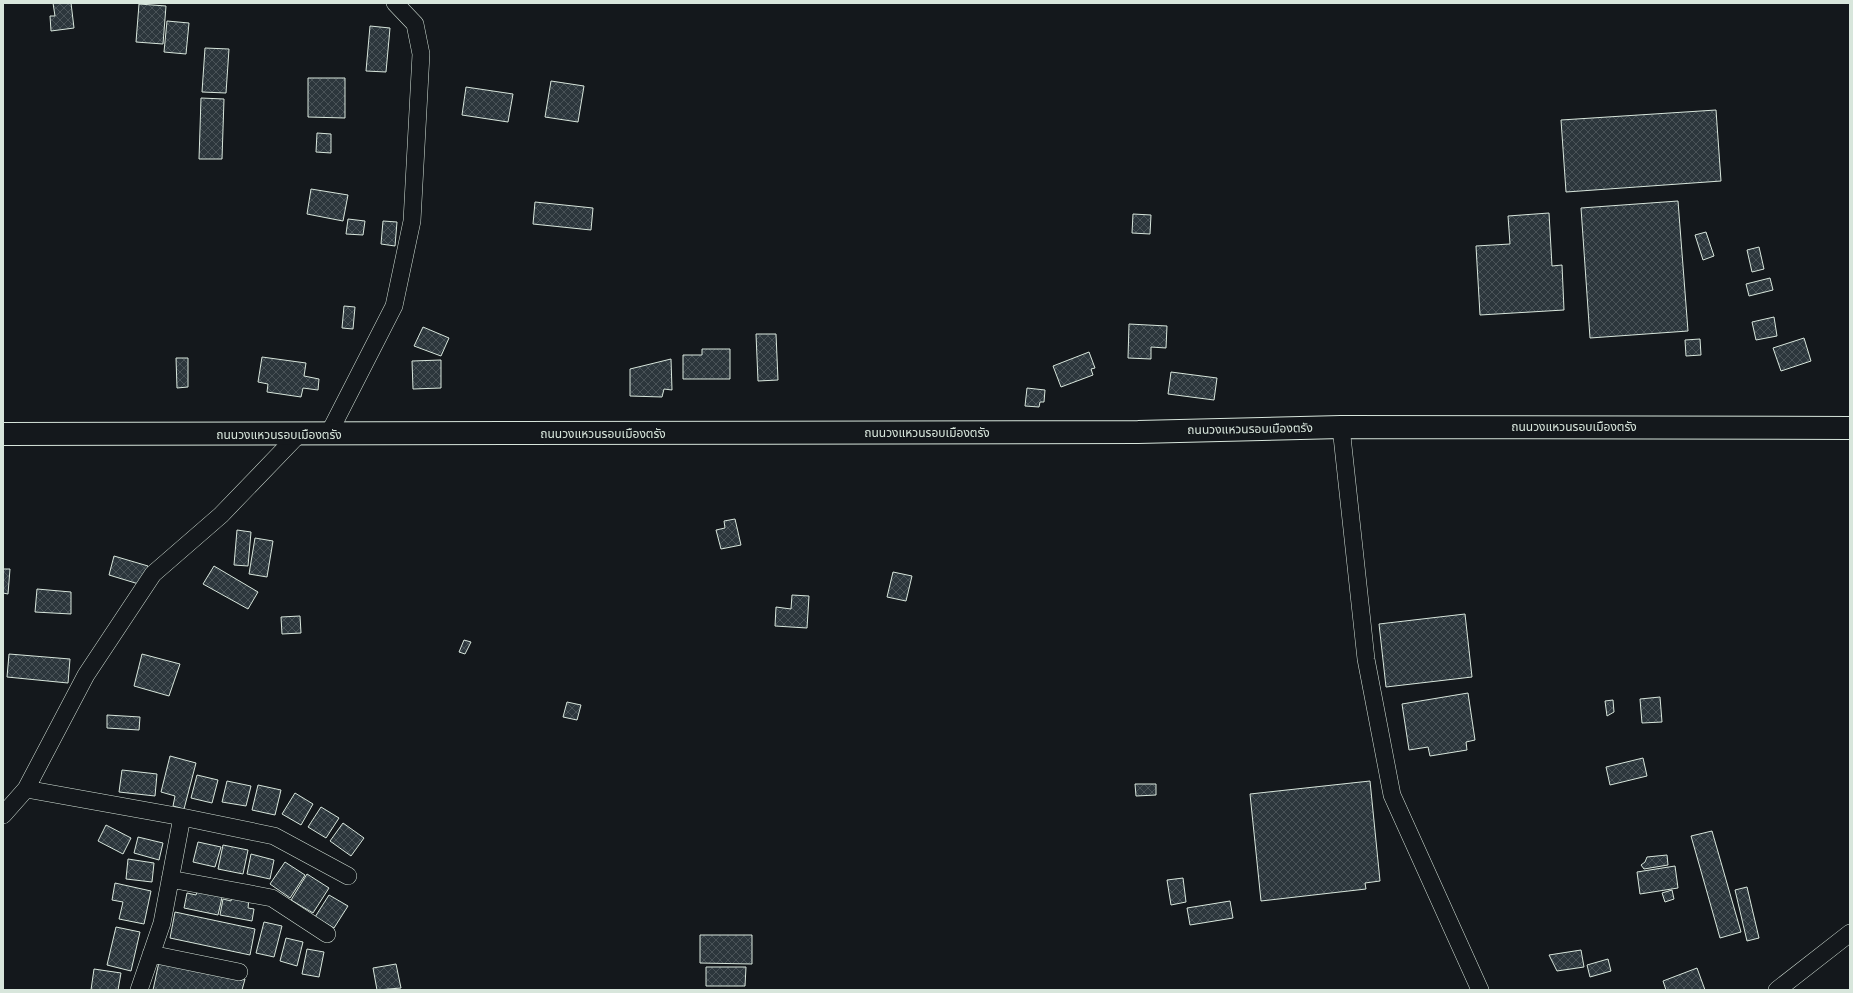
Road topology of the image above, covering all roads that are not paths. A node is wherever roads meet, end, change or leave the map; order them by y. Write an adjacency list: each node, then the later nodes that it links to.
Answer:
1 (395, 3): 6 (street)
2 (1341, 427): 3 (highway, ถนนวงแหวนรอบเมืองตรัง); 6 (highway, ถนนวงแหวนรอบเมืองตรัง); 17 (street)
3 (1850, 428)
4 (3, 434): 5 (highway, ถนนวงแหวนรอบเมืองตรัง)
5 (298, 435): 6 (highway, ถนนวงแหวนรอบเมืองตรัง); 7 (street)
6 (328, 435)
7 (26, 789): 8 (street); 9 (street)
8 (3, 815)
9 (182, 817): 10 (street); 11 (street)
10 (348, 876)
11 (170, 879): 13 (street); 14 (street)
12 (1850, 933): 18 (street)
13 (327, 934)
14 (151, 954): 15 (street); 16 (street)
15 (239, 972)
16 (139, 990)
17 (1480, 990)
18 (1777, 990)

